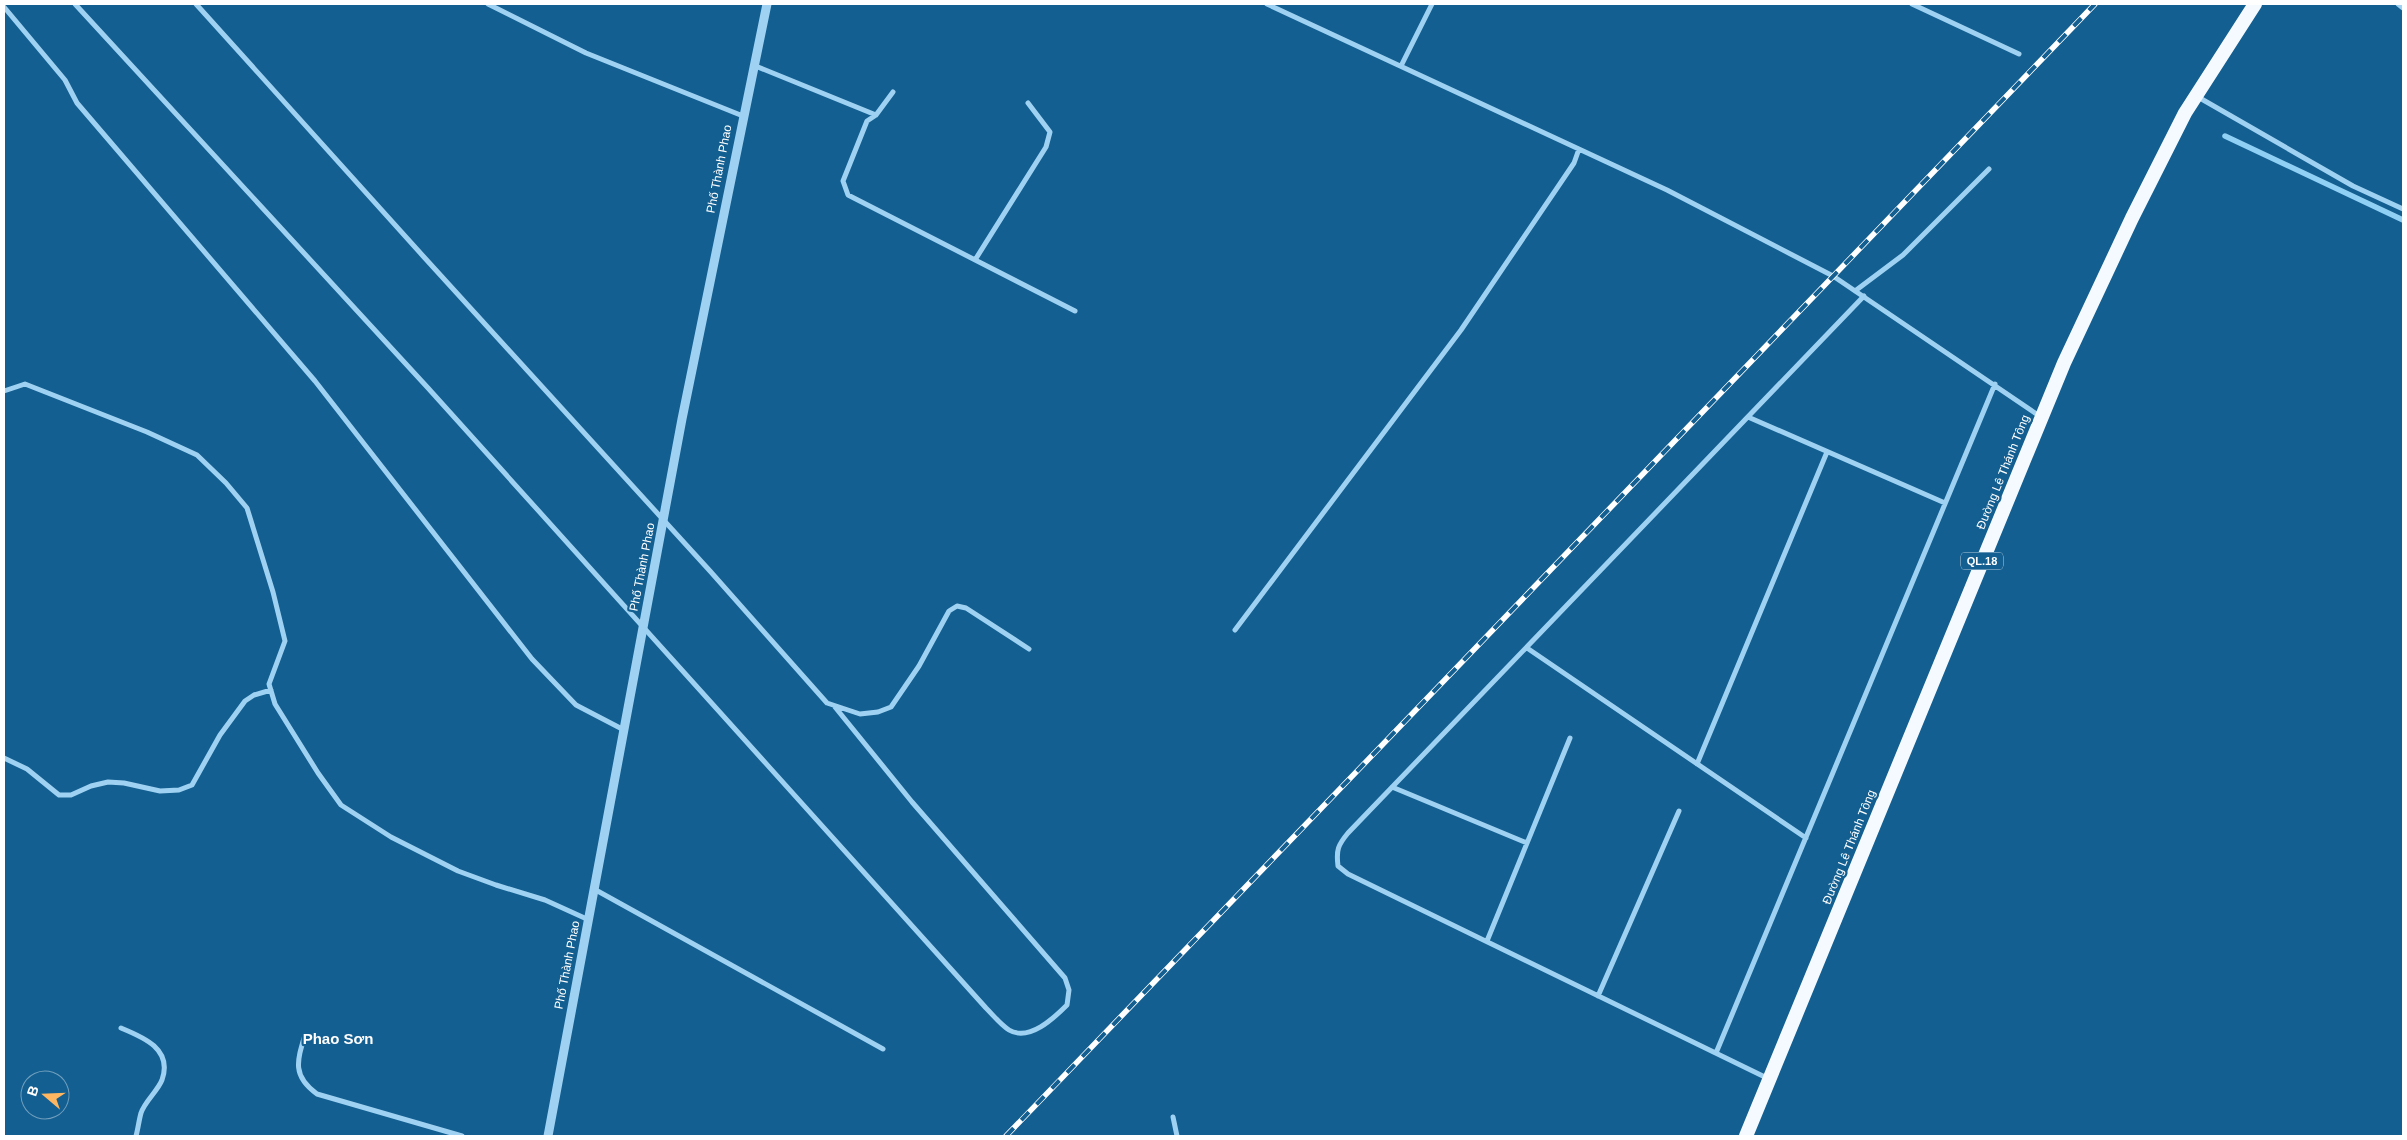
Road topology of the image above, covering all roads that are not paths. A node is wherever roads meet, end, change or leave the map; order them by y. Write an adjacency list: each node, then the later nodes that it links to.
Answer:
1 (75, 4): 34 (street)
2 (196, 4): 33 (street)
3 (488, 4): 19 (street)
4 (768, 4): 13 (street, Phố Thành Phao)
5 (1268, 4): 14 (street)
6 (1432, 4): 14 (street)
7 (1912, 4): 12 (street)
8 (2254, 4): 16 (highway, Đường Lê Thánh Tông / QL.18)
9 (2398, 4): 11 (street)
10 (4, 7): 40 (street)
11 (2403, 8)
12 (2019, 54)
13 (754, 65): 18 (street); 19 (street, Phố Thành Phao)
14 (1401, 66): 20 (street)
15 (893, 92): 18 (street)
16 (2196, 96): 22 (street); 30 (highway, Đường Lê Thánh Tông / QL.18)
17 (1028, 103): 23 (street)
18 (876, 114): 23 (street)
19 (743, 116): 33 (street, Phố Thành Phao)
20 (1579, 149): 24 (street); 35 (street)
21 (1989, 169): 24 (street)
22 (2403, 209)
23 (975, 260): 26 (street)
24 (1855, 290): 25 (street)
25 (1864, 296): 27 (street); 29 (street)
26 (1075, 311)
27 (1995, 384): 30 (street); 32 (street)
28 (4, 391): 38 (street)
29 (1748, 417): 31 (street); 36 (street)
30 (2042, 417): 56 (highway, Đường Lê Thánh Tông / QL.18)
31 (1827, 452): 32 (street); 43 (street)
32 (1945, 503): 46 (street)
33 (663, 520): 34 (street, Phố Thành Phao); 39 (street)
34 (643, 627): 39 (street); 40 (street, Phố Thành Phao)
35 (1235, 630)
36 (1527, 648): 43 (street); 44 (street)
37 (1029, 649): 39 (street)
38 (271, 690): 42 (street); 49 (street)
39 (835, 707)
40 (624, 730): 48 (street, Phố Thành Phao)
41 (1570, 738): 47 (street)
42 (4, 758)
43 (1697, 764): 46 (street)
44 (1392, 787): 47 (street); 50 (street)
45 (1679, 811): 51 (street)
46 (1806, 838): 55 (street)
47 (1527, 843): 50 (street)
48 (594, 889): 49 (street, Phố Thành Phao); 54 (street)
49 (589, 920): 60 (street, Phố Thành Phao)
50 (1486, 941): 51 (street)
51 (1598, 996): 55 (street)
52 (121, 1028): 58 (street)
53 (305, 1035): 59 (street)
54 (883, 1049)
55 (1716, 1053): 56 (street)
56 (1769, 1079): 62 (highway, Đường Lê Thánh Tông / QL.18)
57 (1173, 1117): 61 (street)
58 (136, 1136)
59 (462, 1136)
60 (548, 1136)
61 (1177, 1136)
62 (1746, 1136)

